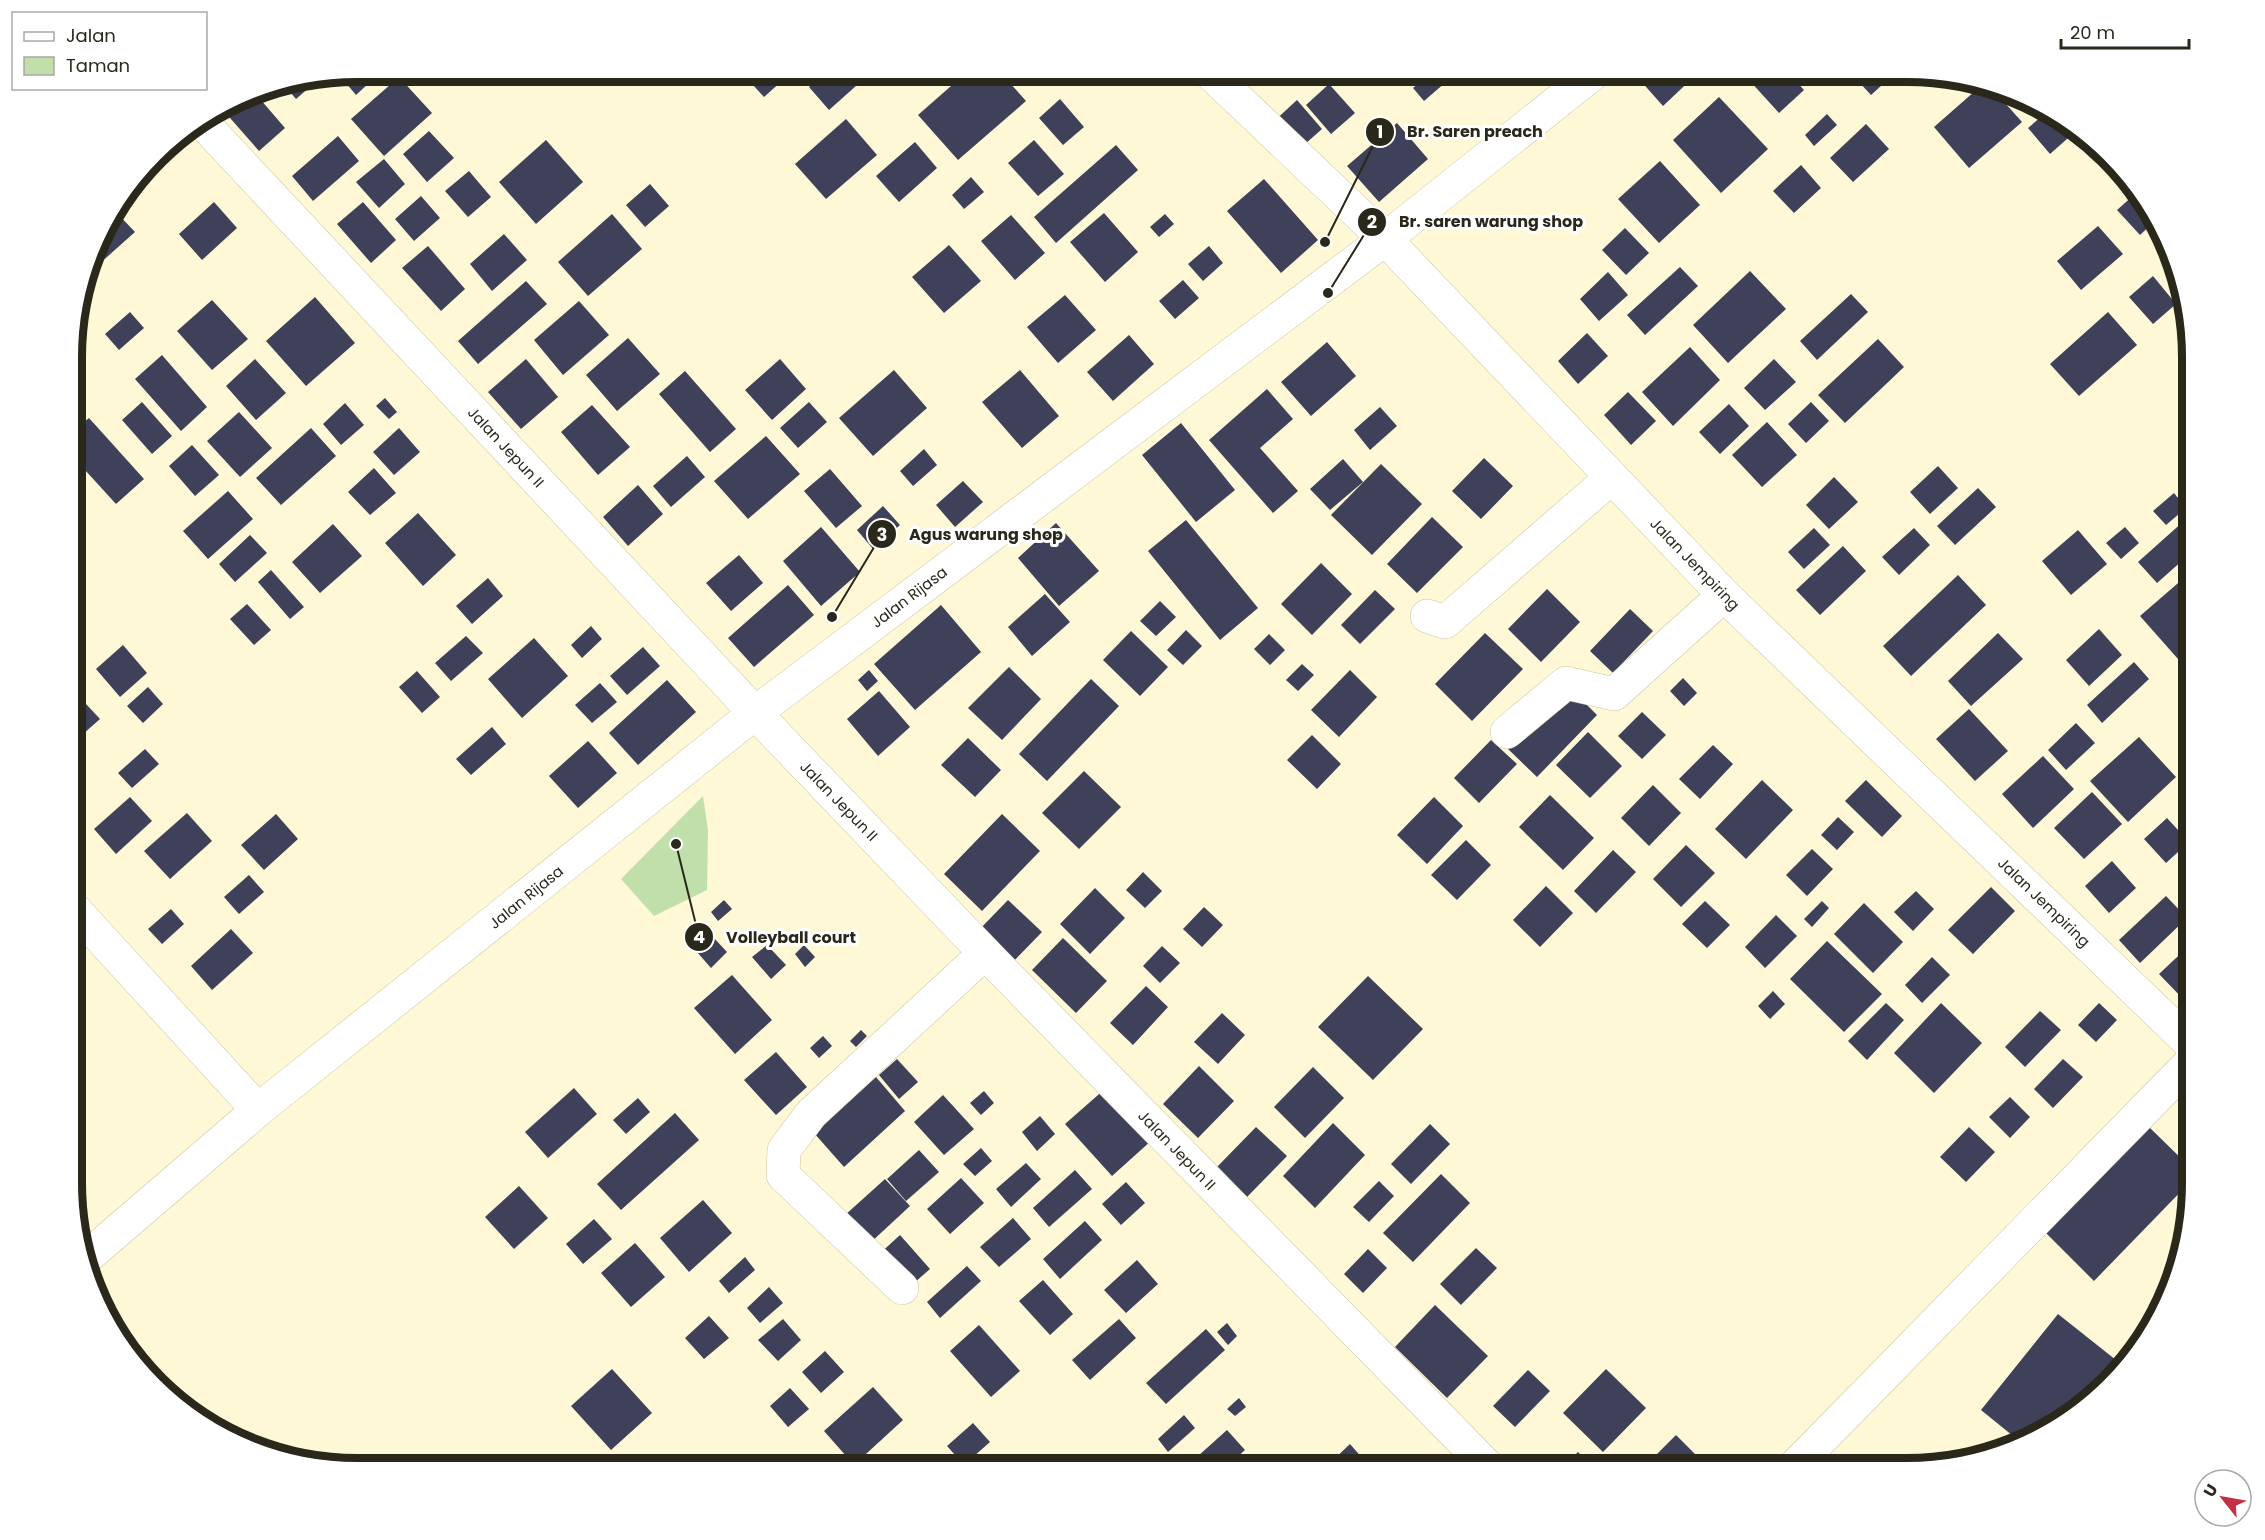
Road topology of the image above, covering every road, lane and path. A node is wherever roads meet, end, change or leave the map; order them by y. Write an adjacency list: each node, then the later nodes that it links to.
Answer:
1 (1220, 82): 4 (street, Jalan Jempiring)
2 (1582, 82): 4 (street, Jalan Rijasa)
3 (207, 128): 8 (street, Jalan Jepun II)
4 (1385, 239): 5 (street, Jalan Jempiring); 8 (street, Jalan Rijasa)
5 (1611, 478): 6 (street, Jalan Jempiring); 7 (street)
6 (1724, 595): 9 (street); 12 (street, Jalan Jempiring)
7 (1427, 616)
8 (755, 713): 11 (street, Jalan Jepun II); 14 (street, Jalan Rijasa)
9 (1507, 732)
10 (82, 918): 14 (street)
11 (985, 954): 16 (street); 17 (street, Jalan Jepun II)
12 (2182, 1035)
13 (2182, 1071): 18 (street)
14 (258, 1110): 15 (street, Jalan Rijasa)
15 (92, 1253)
16 (902, 1288)
17 (1479, 1458)
18 (1803, 1458)

